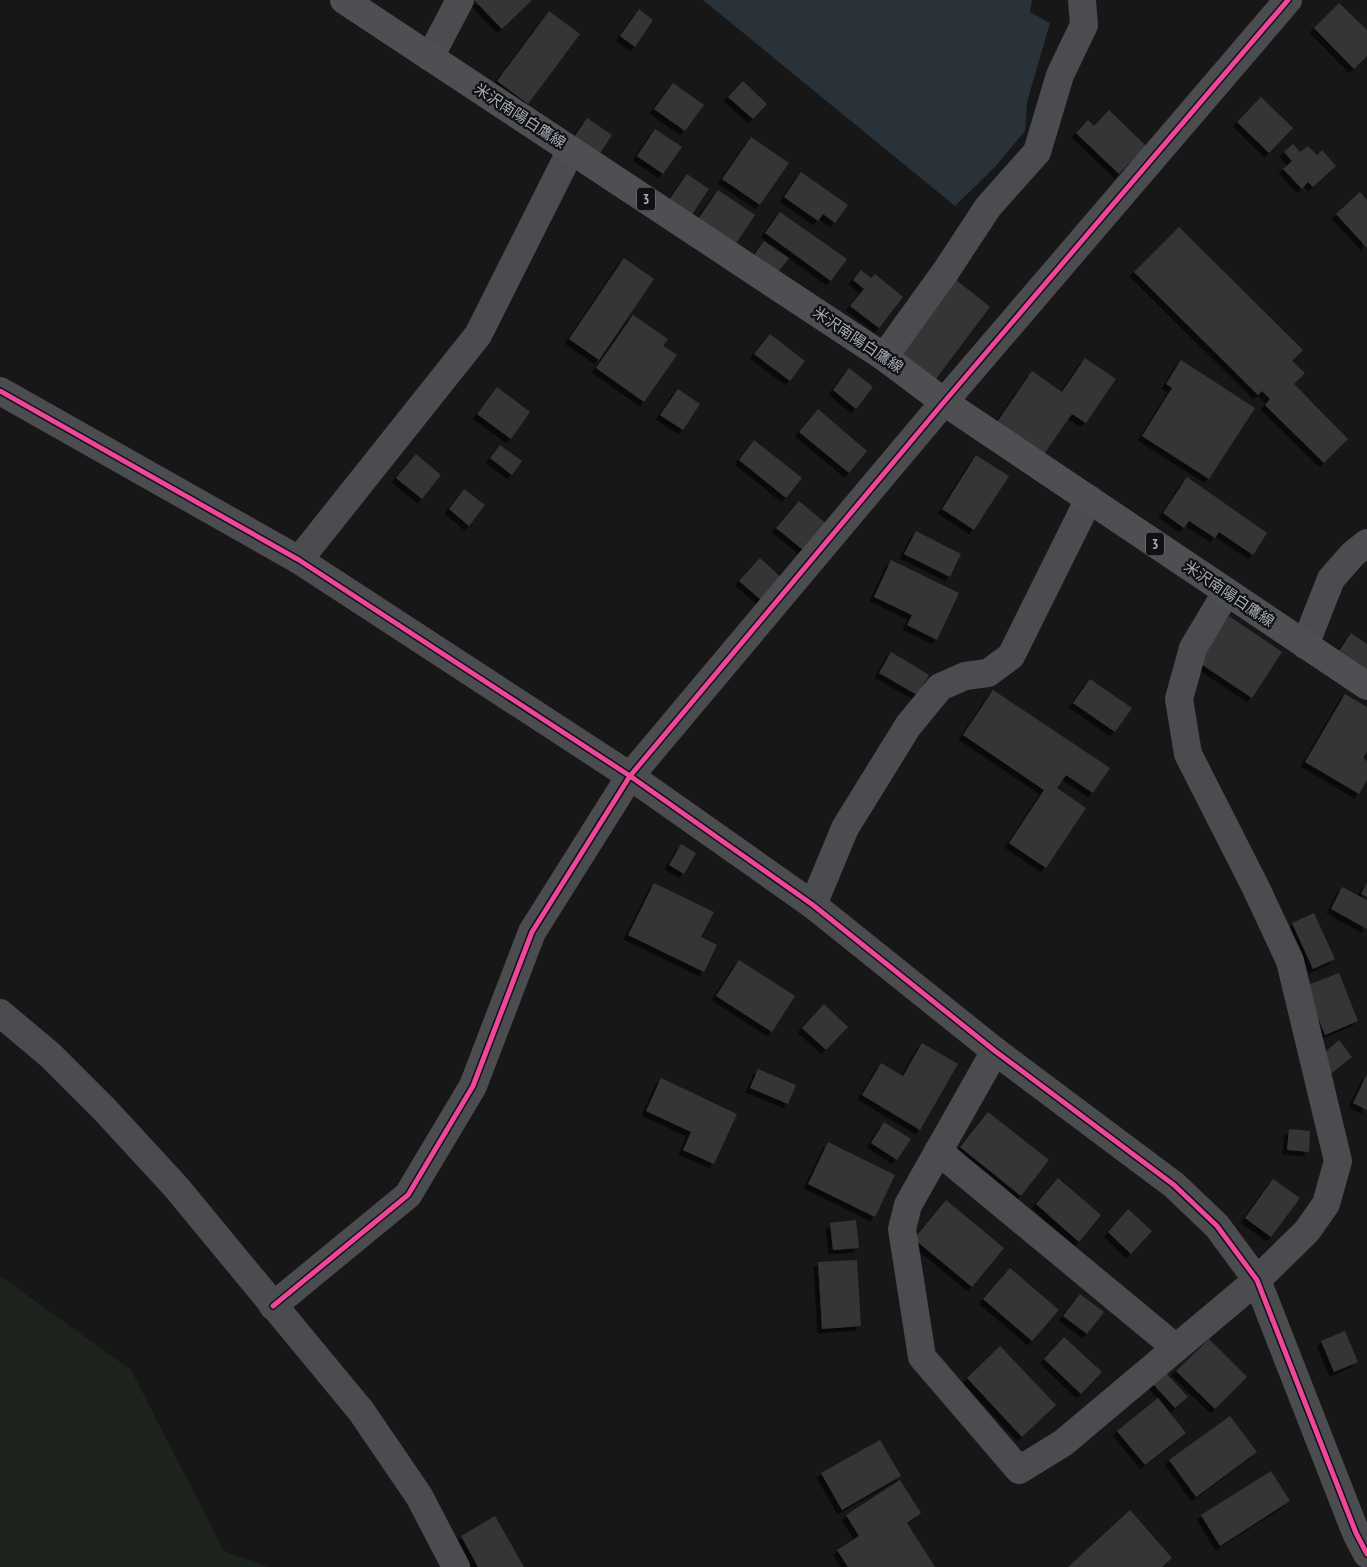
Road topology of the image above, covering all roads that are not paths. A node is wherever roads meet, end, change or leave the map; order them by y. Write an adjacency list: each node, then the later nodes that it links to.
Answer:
1 (344, 0): 5 (main road, 米沢南陽白鷹線 / 3)
2 (460, 0): 5 (street)
3 (1082, 0): 7 (street)
4 (1288, 0): 9 (street)
5 (430, 57): 6 (main road, 米沢南陽白鷹線 / 3)
6 (571, 150): 7 (main road, 米沢南陽白鷹線 / 3); 12 (street)
7 (884, 357): 9 (main road, 米沢南陽白鷹線 / 3)
8 (0, 391): 12 (street)
9 (944, 402): 10 (main road, 米沢南陽白鷹線 / 3); 16 (street)
10 (1089, 499): 13 (main road, 米沢南陽白鷹線 / 3); 17 (street)
11 (1367, 543): 14 (street)
12 (298, 560): 16 (street)
13 (1226, 593): 14 (main road, 米沢南陽白鷹線 / 3); 21 (street)
14 (1305, 645): 15 (main road, 米沢南陽白鷹線 / 3)
15 (1367, 686)
16 (630, 776): 17 (street); 22 (street)
17 (813, 905): 19 (street)
18 (0, 1012): 22 (street)
19 (995, 1051): 20 (street); 21 (street)
20 (938, 1151): 23 (street); 23 (street)
21 (1257, 1280): 23 (street); 24 (street)
22 (273, 1306): 25 (street)
23 (1176, 1348)
24 (1367, 1554)
25 (456, 1567)

